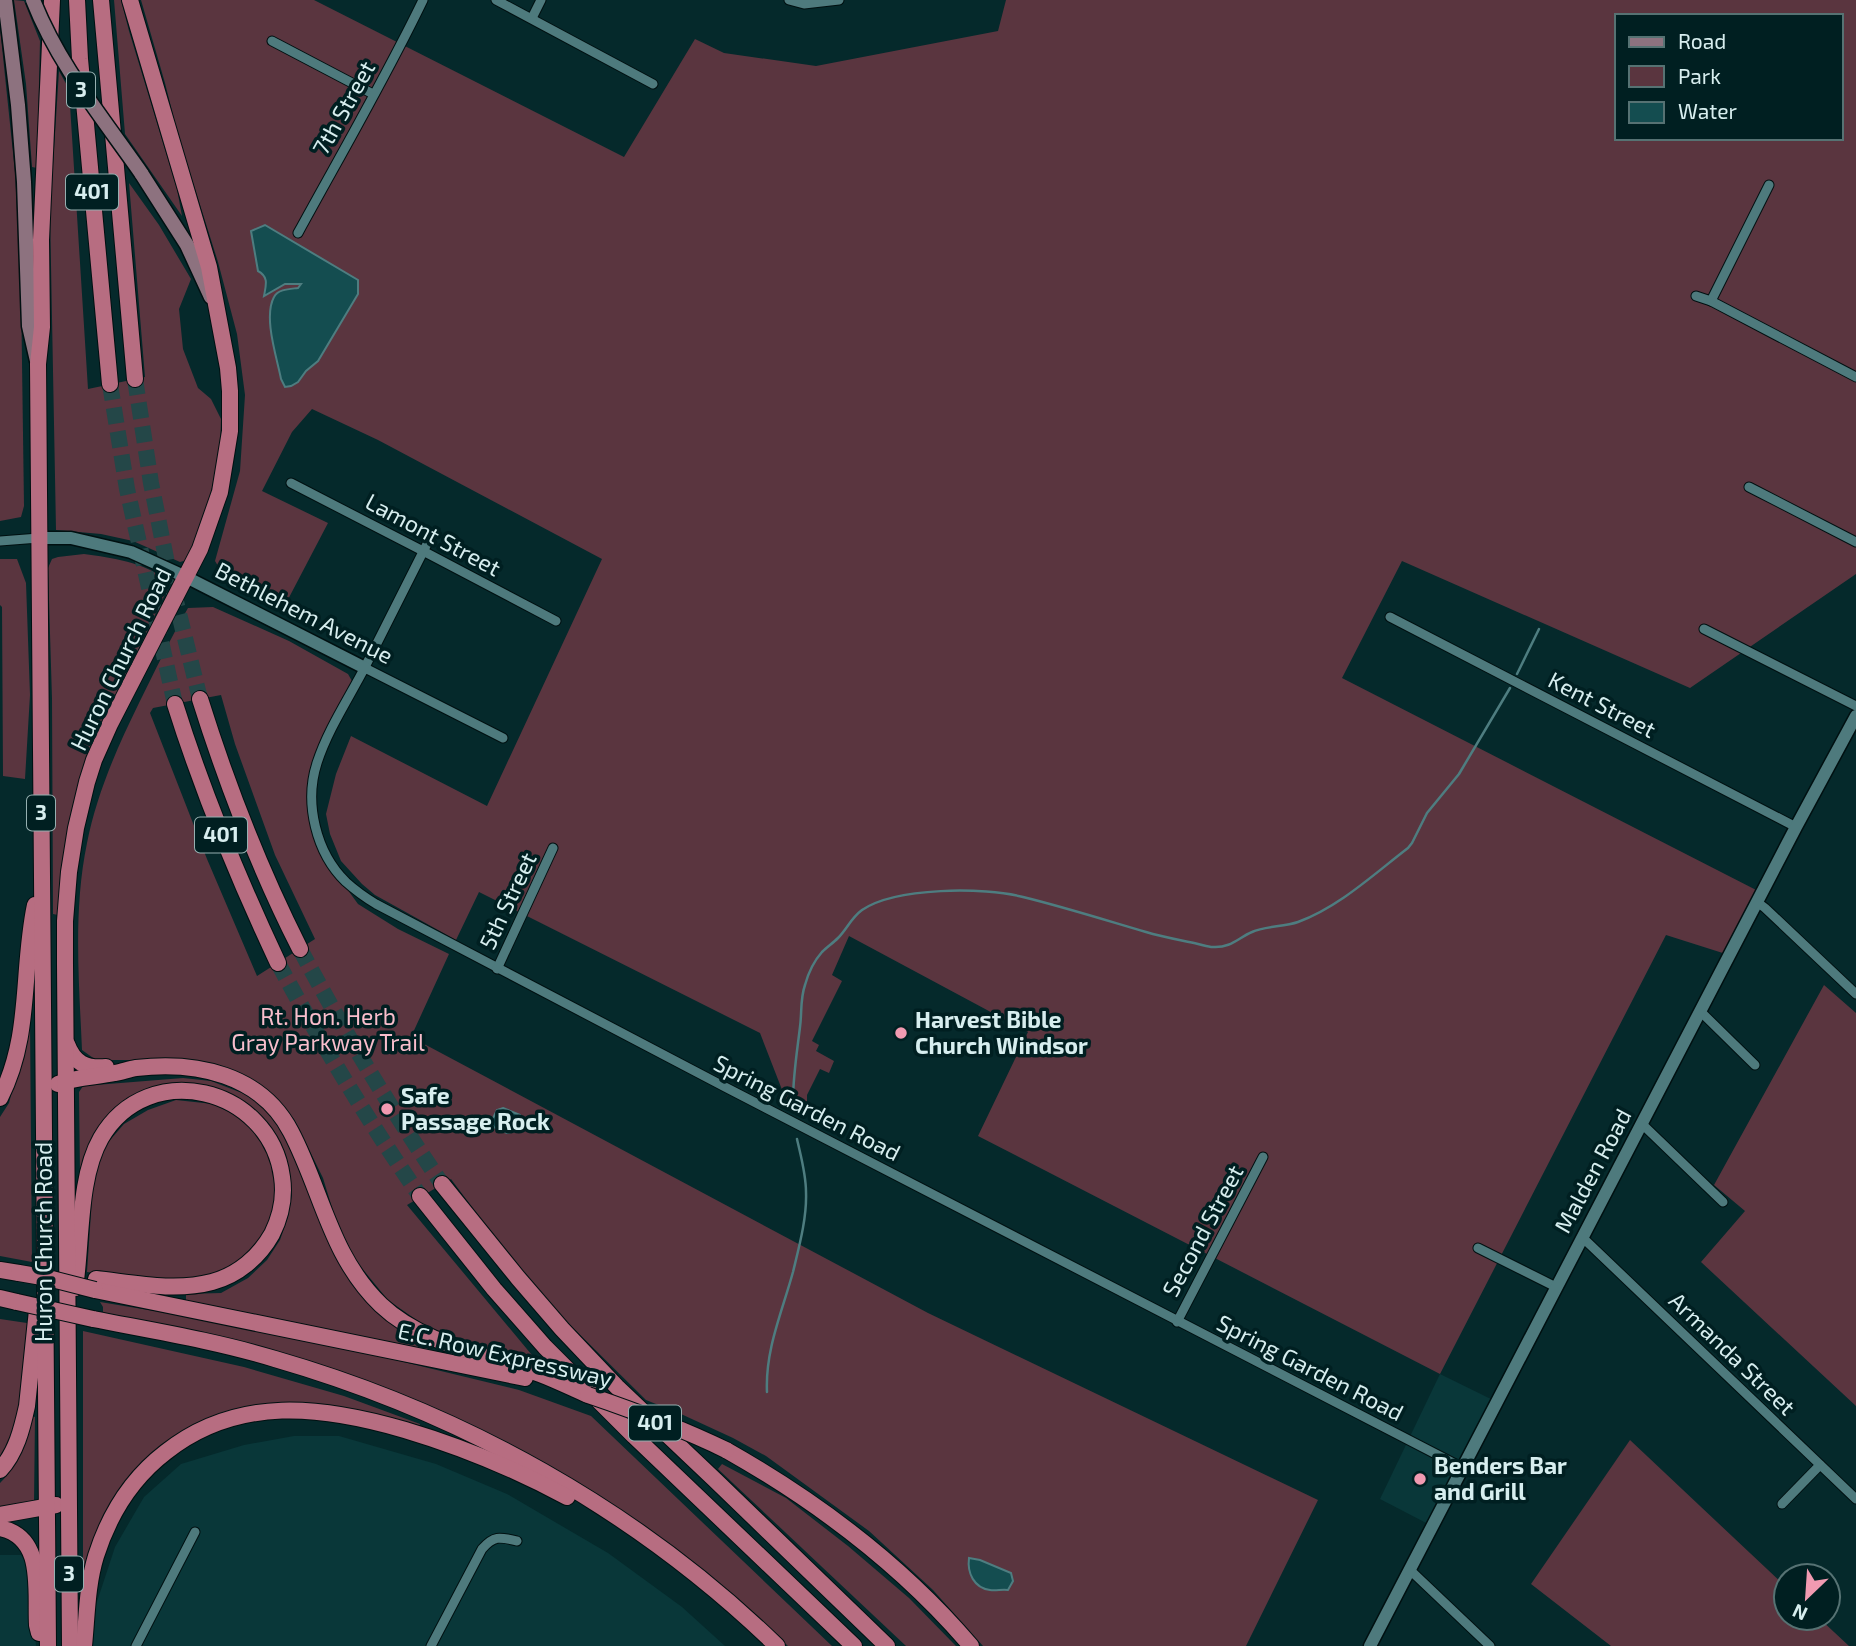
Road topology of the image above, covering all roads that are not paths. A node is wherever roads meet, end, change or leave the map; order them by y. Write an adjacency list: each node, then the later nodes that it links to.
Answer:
1 (5, 0): 21 (main road, Huron Church Road / 3)
2 (33, 0): 20 (main road, Huron Church Road / 3, bridge)
3 (52, 0): 21 (highway)
4 (77, 0): 24 (highway, 401)
5 (101, 0): 23 (highway, 401)
6 (130, 0): 20 (highway)
7 (423, 0): 15 (street, 7th Street)
8 (496, 0): 12 (street)
9 (541, 0): 12 (street)
10 (789, 0): 11 (street)
11 (839, 0)
12 (532, 18): 14 (street)
13 (272, 41): 15 (street)
14 (653, 84)
15 (373, 94): 17 (street, 7th Street)
16 (1769, 185): 19 (street)
17 (298, 233)
18 (1696, 296): 19 (street)
19 (1711, 301): 22 (street)
20 (217, 311): 32 (highway, Huron Church Road / 3)
21 (38, 364): 27 (highway, Huron Church Road / 3)
22 (1856, 377)
23 (135, 379)
24 (110, 384)
25 (291, 483): 31 (street, Lamont Street)
26 (1749, 487): 30 (street)
27 (39, 538): 29 (street); 32 (main road, Bethlehem Avenue); 44 (highway, Huron Church Road / 3)
28 (430, 538): 31 (street, Spring Garden Road)
29 (0, 541)
30 (1856, 542)
31 (424, 551): 34 (street, Lamont Street); 36 (street, Spring Garden Road)
32 (186, 577): 36 (main road, Bethlehem Avenue); 51 (highway, Huron Church Road / 3)
33 (1390, 617): 42 (street, Kent Street)
34 (556, 621)
35 (1704, 629): 39 (street)
36 (365, 668): 41 (street, Bethlehem Avenue); 48 (street, Spring Garden Road)
37 (200, 699): 46 (highway, 401)
38 (175, 704): 47 (highway, 401)
39 (1856, 706)
40 (1856, 716): 42 (main road, Malden Road)
41 (503, 738)
42 (1796, 827): 45 (main road, Malden Road)
43 (553, 848): 48 (street, 5th Street)
44 (42, 876): 55 (highway, Huron Church Road / 3); 56 (highway)
45 (1757, 902): 49 (street); 50 (main road, Malden Road)
46 (300, 949)
47 (278, 963)
48 (498, 969): 71 (street, Spring Garden Road)
49 (1856, 994)
50 (1700, 1011): 52 (street); 57 (main road, Malden Road)
51 (66, 1041): 53 (highway); 54 (highway, Huron Church Road / 3)
52 (1755, 1065)
53 (133, 1069): 54 (highway); 73 (highway)
54 (66, 1081): 55 (highway); 72 (highway, Huron Church Road / 3)
55 (44, 1088): 65 (highway, Huron Church Road / 3)
56 (0, 1098)
57 (1642, 1124): 61 (street); 62 (main road, Malden Road)
58 (1263, 1157): 71 (street, Second Street)
59 (442, 1184): 94 (highway, 401)
60 (421, 1196): 93 (highway, 401)
61 (1723, 1202)
62 (1582, 1237): 67 (main road, Malden Road); 74 (street, Armanda Street)
63 (1478, 1248): 67 (street)
64 (0, 1270): 65 (highway, bridge)
65 (46, 1270): 66 (highway, bridge); 76 (highway); 80 (highway, Huron Church Road / 3)
66 (96, 1285): 72 (highway); 73 (highway, E.C. Row Expressway)
67 (1556, 1287): 75 (main road, Malden Road)
68 (0, 1298): 69 (highway)
69 (17, 1307): 70 (highway); 85 (highway, bridge)
70 (0, 1310)
71 (1177, 1322): 75 (street, Spring Garden Road)
72 (68, 1342): 78 (highway, Huron Church Road / 3)
73 (527, 1374): 95 (highway, E.C. Row Expressway, bridge)
74 (1820, 1465): 77 (street, Armanda Street); 79 (street)
75 (1463, 1468): 86 (main road, Malden Road)
76 (0, 1470)
77 (1856, 1499)
78 (69, 1502): 80 (highway); 88 (highway, Huron Church Road / 3)
79 (1782, 1504)
80 (47, 1507): 81 (highway); 87 (highway, Huron Church Road / 3)
81 (0, 1515)
82 (0, 1528): 87 (highway)
83 (195, 1532): 90 (street)
84 (517, 1541): 91 (street)
85 (662, 1549): 89 (highway); 92 (highway)
86 (1409, 1569): 96 (main road, Malden Road); 97 (street)
87 (45, 1646)
88 (69, 1646)
89 (84, 1646)
90 (136, 1646)
91 (431, 1646)
92 (777, 1646)
93 (854, 1646)
94 (887, 1646)
95 (971, 1646)
96 (1370, 1646)
97 (1490, 1646)

